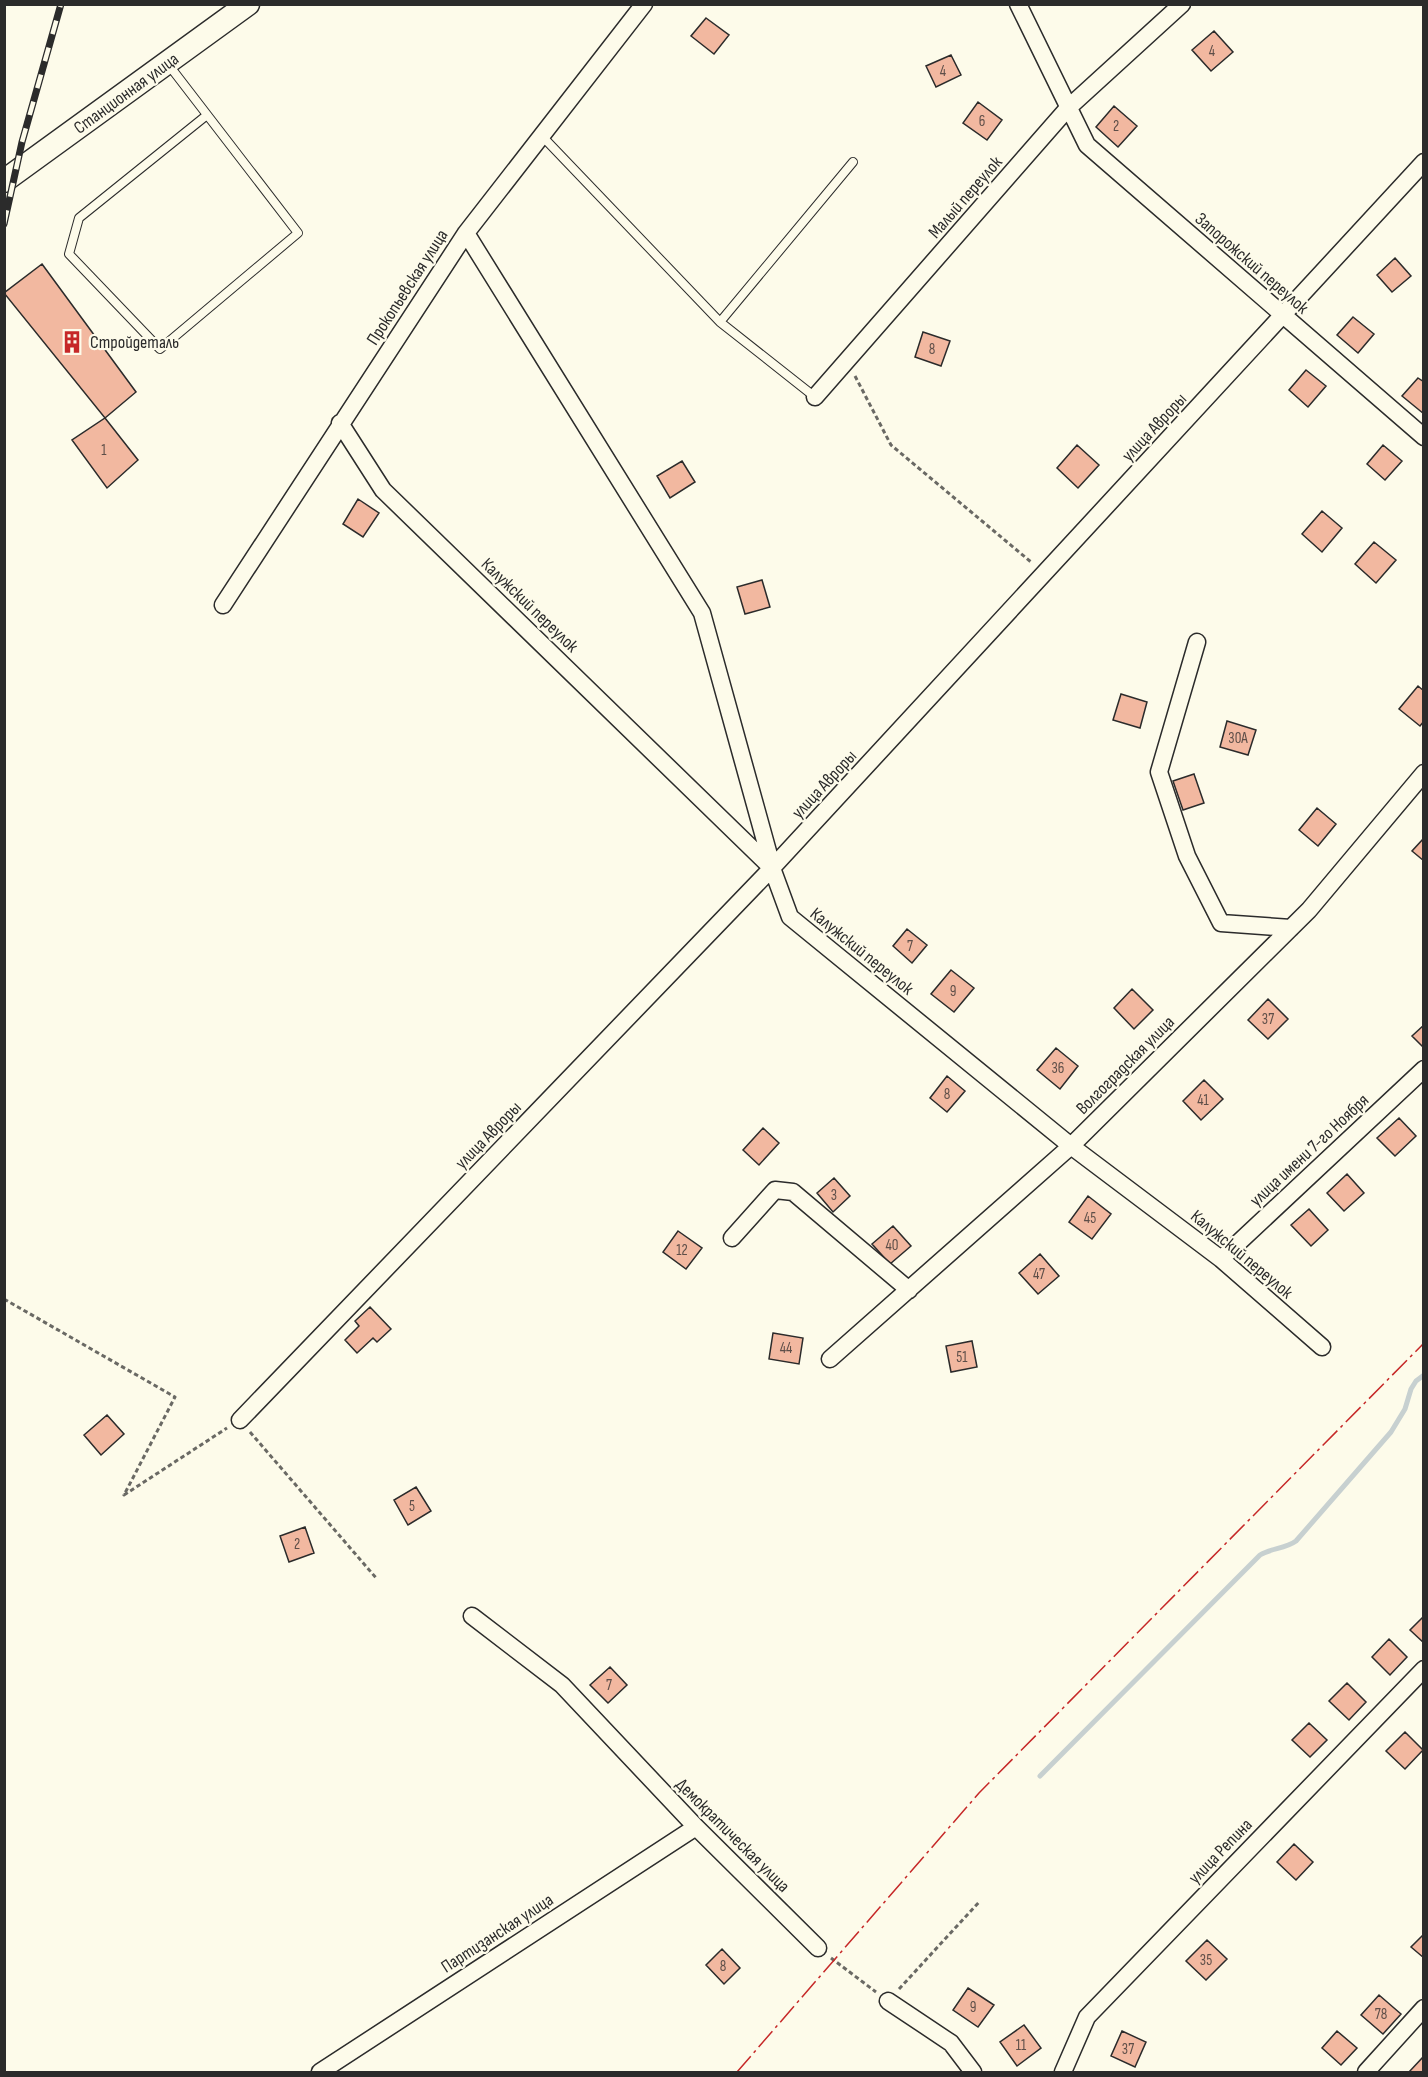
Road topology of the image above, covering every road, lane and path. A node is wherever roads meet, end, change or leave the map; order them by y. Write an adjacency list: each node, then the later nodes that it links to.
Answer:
1 (248, 4): 5 (main road, Станционная улица)
2 (644, 4): 8 (street, Прокопьевская улица)
3 (1018, 4): 6 (street)
4 (1182, 4): 6 (street, Малый переулок)
5 (167, 63): 7 (lane); 11 (main road, Станционная улица)
6 (1068, 108): 13 (street, Запорожский переулок); 15 (street, Малый переулок)
7 (207, 115): 7 (lane)
8 (542, 136): 12 (street, Прокопьевская улица); 14 (lane)
9 (853, 162): 14 (lane)
10 (1424, 162): 13 (street, улица Авроры)
11 (4, 181)
12 (466, 233): 17 (street, Прокопьевская улица); 23 (street)
13 (1283, 316): 18 (street, Запорожский переулок); 19 (street, улица Авроры)
14 (720, 322): 16 (lane)
15 (847, 361): 16 (street, Малый переулок); 19 (path)
16 (815, 397)
17 (340, 423): 20 (street, Прокопьевская улица); 23 (street, Калужский переулок)
18 (1424, 436)
19 (1044, 574): 23 (street, улица Авроры)
20 (224, 605)
21 (1197, 642): 24 (street)
22 (1424, 773): 24 (street, Волгоградская улица)
23 (772, 868): 26 (street, Калужский переулок); 33 (street, улица Авроры)
24 (1291, 928): 26 (street, Волгоградская улица)
25 (1424, 1069): 28 (street, улица имени 7-го Ноября)
26 (1071, 1146): 28 (street, Калужский переулок); 29 (street, Волгоградская улица)
27 (732, 1238): 29 (street)
28 (1221, 1259): 31 (street, Калужский переулок)
29 (909, 1290): 32 (street, Волгоградская улица)
30 (4, 1299): 33 (path)
31 (1322, 1347)
32 (830, 1359)
33 (240, 1420): 34 (path)
34 (376, 1579)
35 (472, 1616): 37 (street, Демократическая улица)
36 (1424, 1669): 44 (street, улица Репина)
37 (696, 1827): 39 (street, Демократическая улица); 42 (street, Партизанская улица)
38 (980, 1900): 40 (path)
39 (818, 1948): 40 (path)
40 (888, 2001): 43 (street)
41 (1424, 2008): 45 (street)
42 (320, 2073)
43 (973, 2073)
44 (1063, 2073)
45 (1366, 2073)

